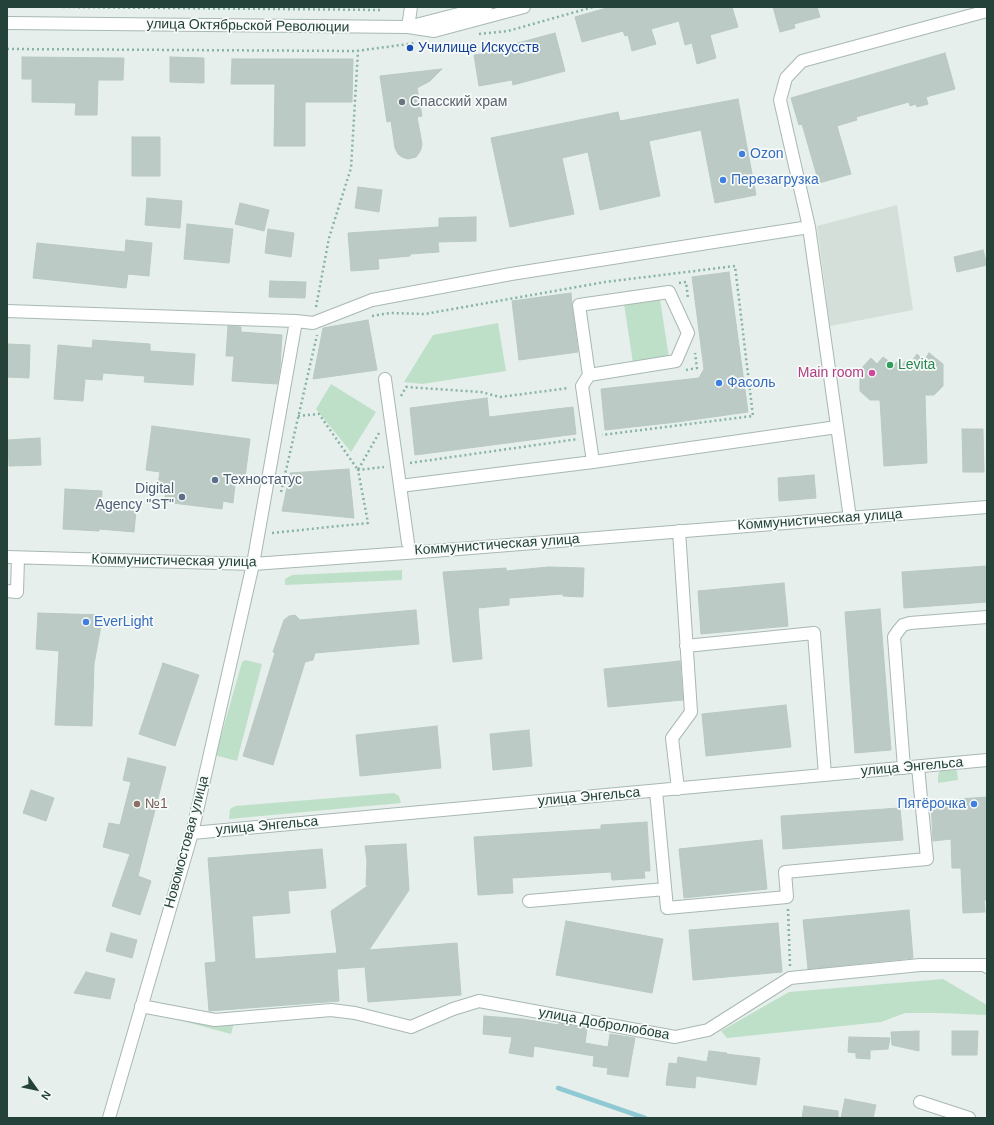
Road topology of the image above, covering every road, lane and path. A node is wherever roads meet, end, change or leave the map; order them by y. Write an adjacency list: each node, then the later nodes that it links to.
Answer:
1 (63, 7): 6 (path)
2 (412, 7): 9 (street)
3 (486, 7): 9 (street, улица Октябрьской Революции)
4 (524, 7): 9 (street)
5 (593, 7): 10 (path)
6 (380, 10)
7 (987, 11): 14 (street)
8 (7, 23): 9 (street, улица Октябрьской Революции)
9 (408, 27)
10 (472, 35)
11 (421, 42): 13 (path)
12 (7, 49): 13 (path)
13 (358, 51): 20 (path)
14 (809, 227): 20 (street); 28 (street)
15 (678, 283): 16 (path)
16 (689, 306)
17 (7, 311): 19 (street)
18 (366, 317): 29 (path)
19 (296, 321): 20 (street); 41 (street, Новомостовая улица)
20 (313, 323): 27 (path)
21 (695, 352): 22 (path)
22 (682, 370)
23 (589, 375): 23 (street); 25 (street)
24 (385, 379): 26 (street)
25 (582, 386): 26 (path); 29 (street)
26 (390, 414): 31 (street); 32 (path)
27 (298, 416): 32 (path); 34 (path)
28 (837, 427): 30 (street); 36 (street)
29 (589, 437): 30 (street); 31 (path)
30 (593, 462): 33 (street)
31 (397, 466): 32 (path); 33 (street)
32 (358, 470): 38 (path)
33 (400, 486): 39 (street)
34 (280, 494)
35 (987, 507): 36 (street, Коммунистическая улица)
36 (850, 518): 37 (street, Коммунистическая улица)
37 (679, 531): 41 (street, Коммунистическая улица); 44 (street)
38 (272, 533)
39 (408, 543)
40 (13, 558): 41 (street, Коммунистическая улица); 42 (street)
41 (253, 564): 51 (street, Новомостовая улица)
42 (7, 591)
43 (987, 617): 47 (street)
44 (686, 646): 48 (street); 49 (street)
45 (987, 760): 46 (street, улица Энгельса)
46 (918, 767): 47 (street, улица Энгельса); 52 (street)
47 (904, 768): 48 (street, улица Энгельса)
48 (825, 775): 49 (street, улица Энгельса)
49 (678, 789): 50 (street, улица Энгельса)
50 (656, 791): 51 (street, улица Энгельса); 52 (street)
51 (192, 833): 57 (street, Новомостовая улица)
52 (665, 889): 53 (street)
53 (529, 901)
54 (788, 915): 56 (path)
55 (987, 967): 56 (street, улица Добролюбова)
56 (790, 978): 57 (street, улица Добролюбова)
57 (141, 1006): 59 (street, Новомостовая улица)
58 (920, 1102): 60 (street)
59 (108, 1118)
60 (969, 1118)

